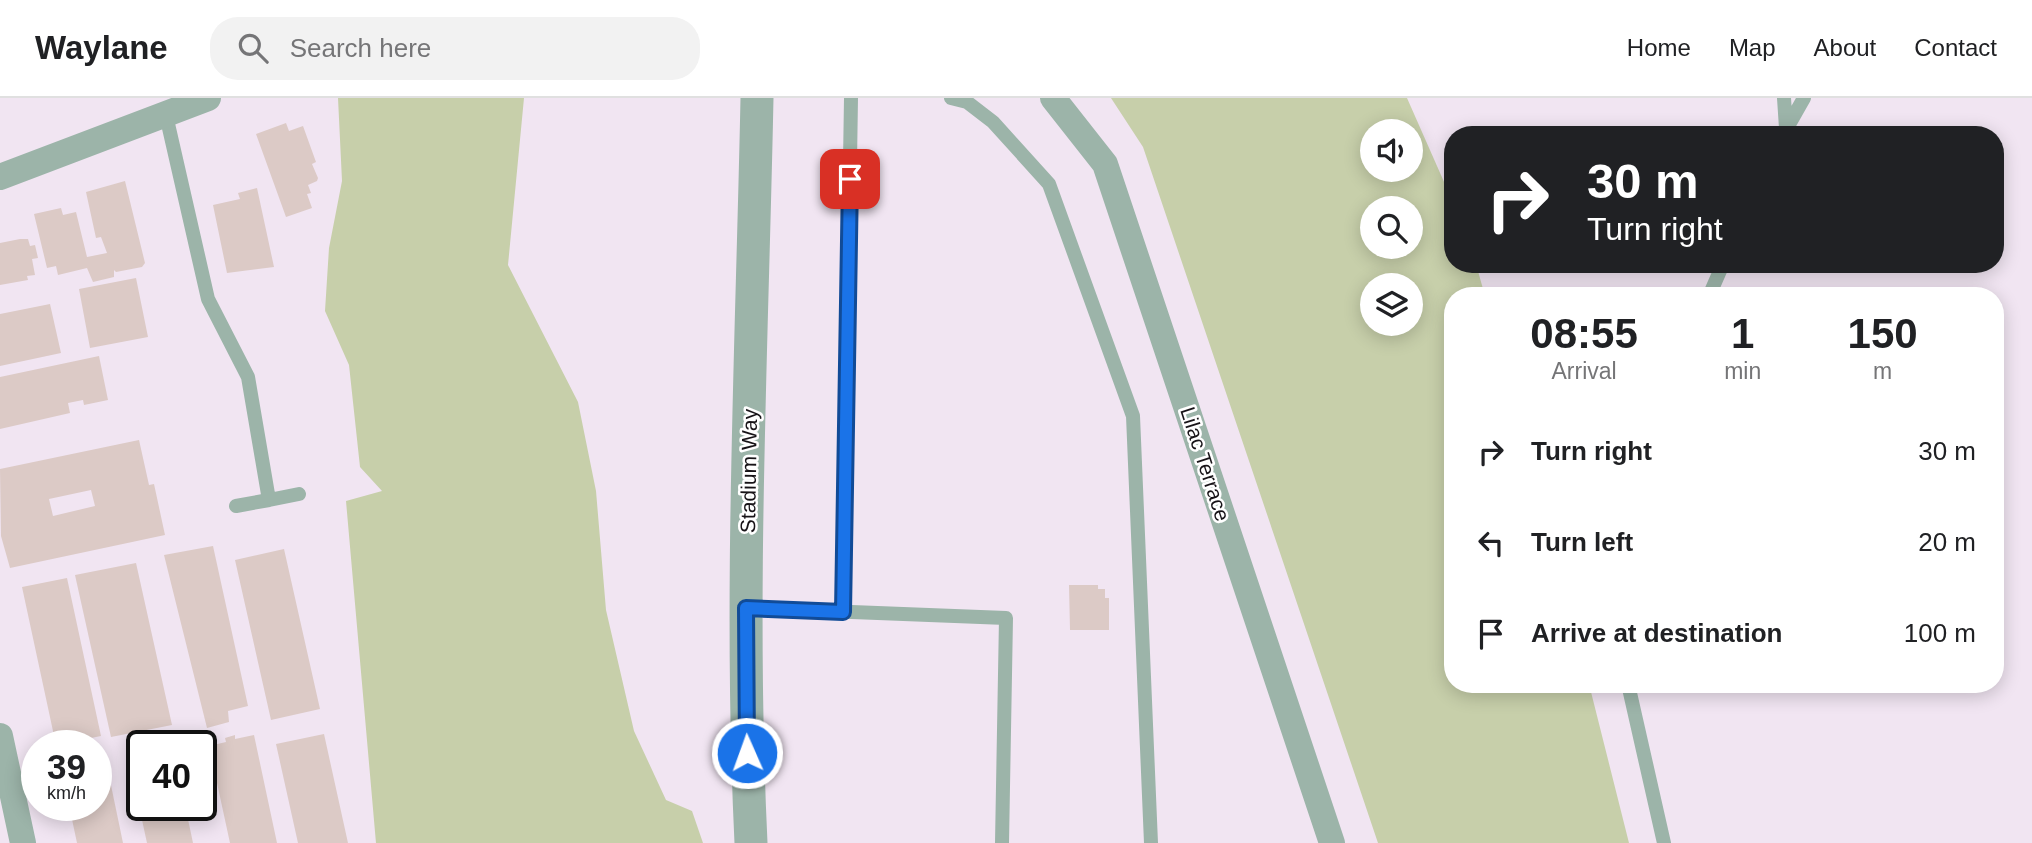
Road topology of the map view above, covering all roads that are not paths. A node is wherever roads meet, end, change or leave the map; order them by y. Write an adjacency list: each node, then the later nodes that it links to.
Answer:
1 (208, 98): 8 (street)
2 (757, 98): 15 (street, Stadium Way)
3 (851, 98): 16 (lane)
4 (951, 98): 22 (lane)
5 (1053, 98): 23 (street, Lilac Terrace)
6 (1784, 98): 9 (lane)
7 (1804, 98): 10 (lane)
8 (166, 115): 11 (street); 13 (lane)
9 (1785, 126)
10 (1788, 126)
11 (0, 177)
12 (299, 494): 13 (lane)
13 (269, 500): 14 (lane)
14 (236, 506)
15 (746, 608): 16 (lane); 20 (street, Stadium Way)
16 (843, 612): 21 (lane)
17 (1630, 693): 24 (lane)
18 (0, 736): 19 (street)
19 (23, 843)
20 (751, 843)
21 (1002, 843)
22 (1151, 843)
23 (1332, 843)
24 (1664, 843)

